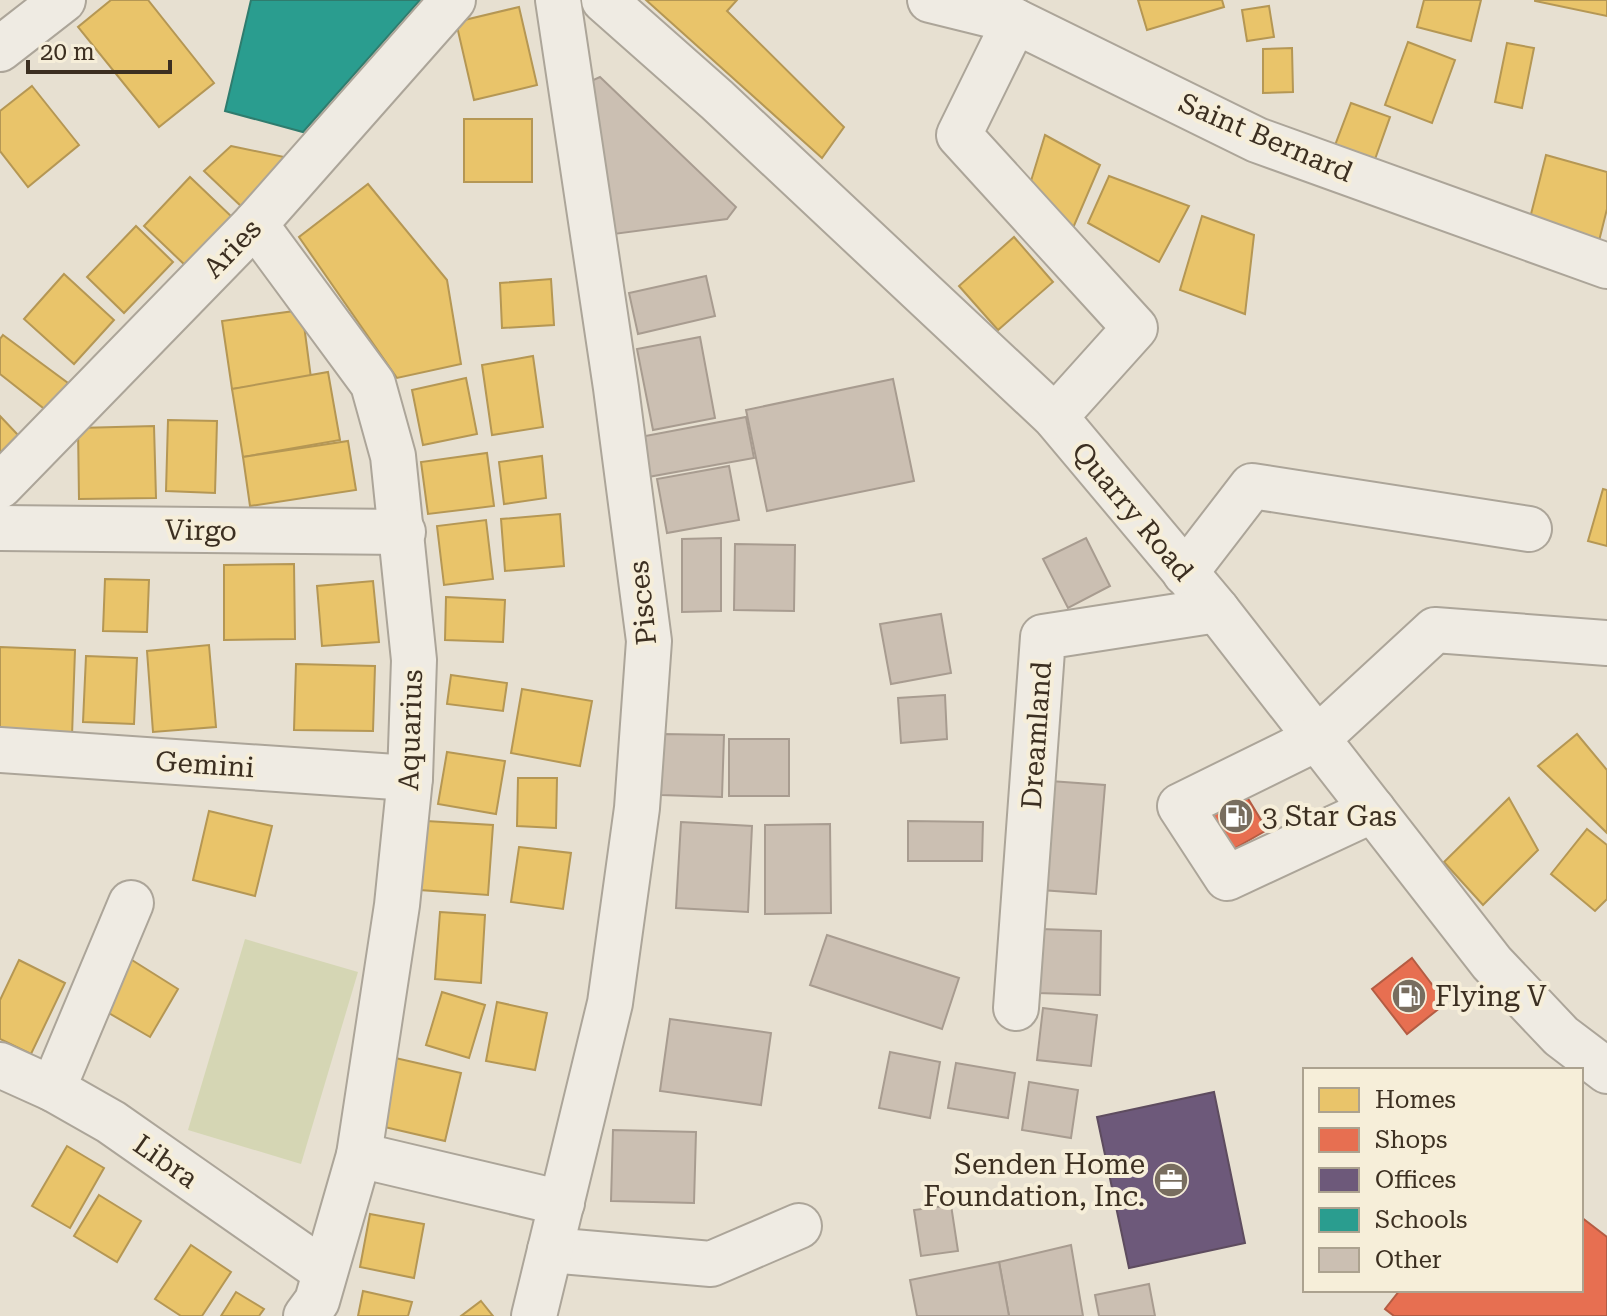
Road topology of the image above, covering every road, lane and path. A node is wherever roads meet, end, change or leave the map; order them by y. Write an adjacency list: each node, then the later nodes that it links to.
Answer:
1 (63, 0): 7 (street)
2 (453, 0): 8 (street, Aries)
3 (558, 0): 28 (street, Pisces)
4 (604, 0): 10 (street, Quarry Road)
5 (930, 0): 6 (street, Saint Bernard)
6 (1015, 21): 9 (street, Saint Bernard); 10 (street)
7 (0, 49)
8 (255, 224): 11 (street, Aries); 14 (street, Aquarius)
9 (1607, 266)
10 (1055, 417): 15 (street, Quarry Road)
11 (0, 486)
12 (0, 528): 14 (street, Virgo)
13 (1529, 529): 15 (street)
14 (403, 532): 20 (street, Aquarius)
15 (1185, 573): 16 (street, Quarry Road)
16 (1217, 610): 18 (street, Quarry Road); 23 (street, Dreamland)
17 (1607, 643): 18 (street)
18 (1318, 738): 21 (street, Quarry Road); 21 (street)
19 (0, 750): 20 (street, Gemini)
20 (410, 778): 27 (street, Aquarius)
21 (1373, 810): 25 (street, Quarry Road)
22 (131, 903): 26 (street)
23 (1016, 1008)
24 (0, 1065): 26 (street, Libra)
25 (1607, 1071)
26 (53, 1089): 31 (street, Libra)
27 (359, 1155): 28 (street); 31 (street, Aquarius)
28 (562, 1203): 30 (street, Pisces)
29 (799, 1226): 30 (street)
30 (550, 1250): 33 (street, Pisces)
31 (324, 1271): 32 (street, Aquarius)
32 (306, 1316)
33 (534, 1316)

